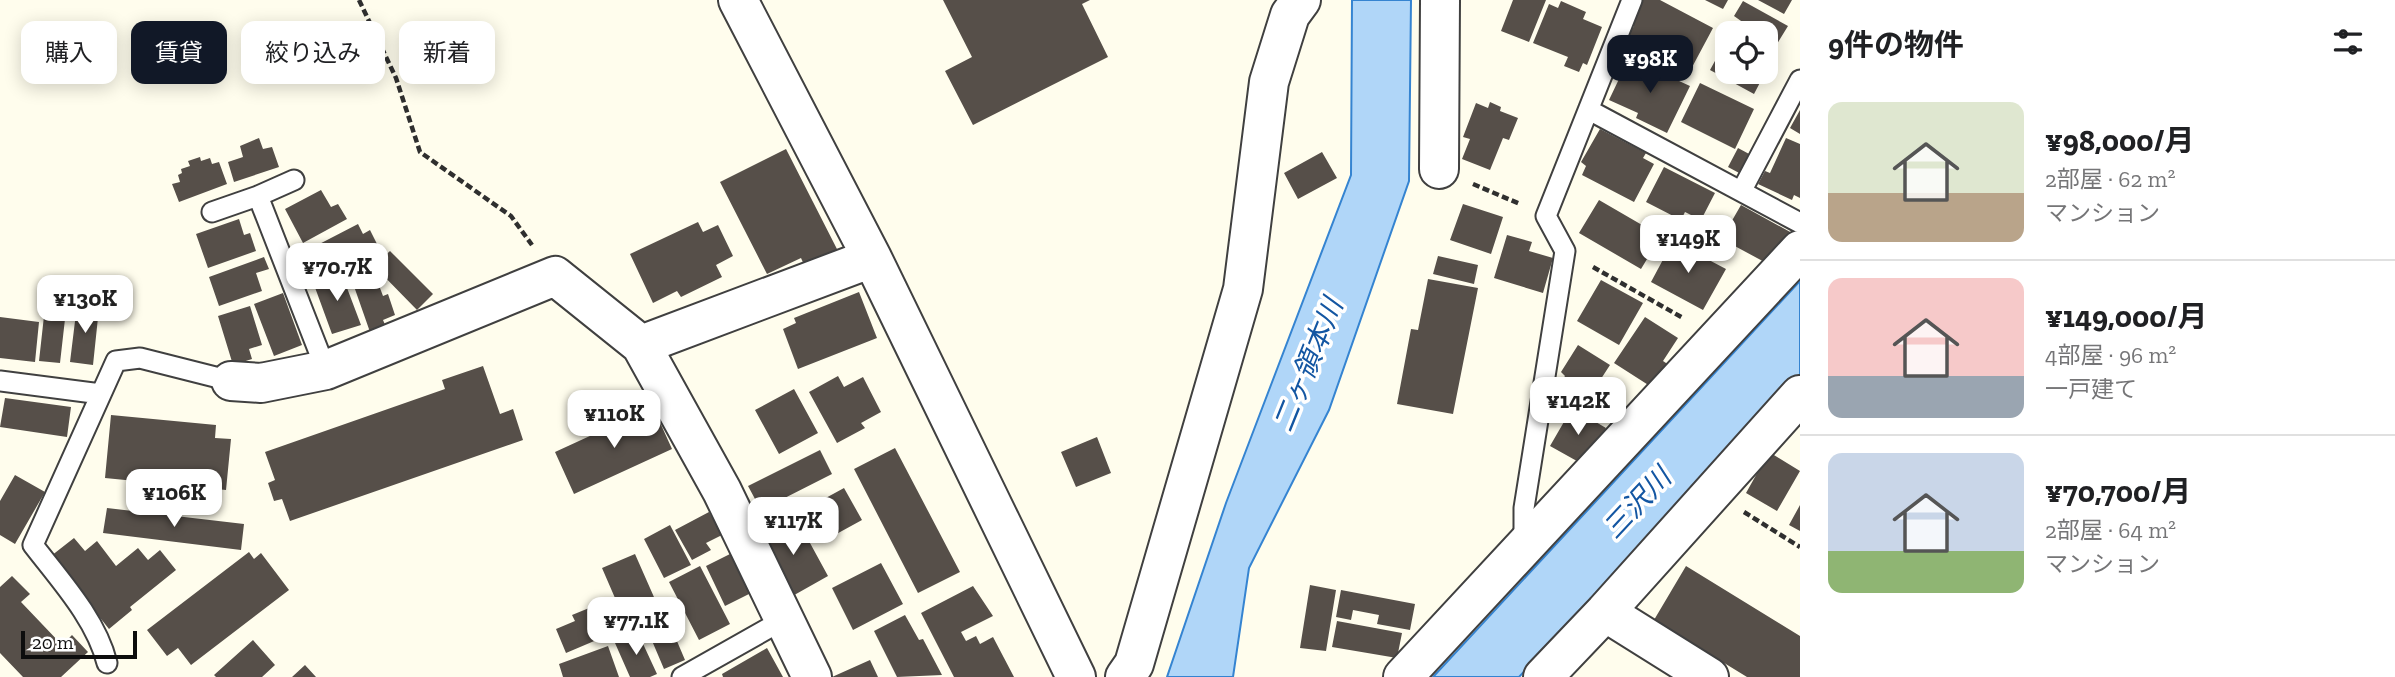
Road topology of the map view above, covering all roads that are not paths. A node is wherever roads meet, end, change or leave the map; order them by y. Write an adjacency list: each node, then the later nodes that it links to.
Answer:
1 (738, 0): 14 (street)
2 (1301, 0): 28 (street)
3 (1440, 0): 7 (street)
4 (1632, 0): 6 (lane)
5 (1800, 80): 9 (lane)
6 (1588, 110): 9 (lane); 21 (lane)
7 (1439, 169)
8 (294, 180): 10 (lane)
9 (1742, 190): 12 (lane)
10 (258, 196): 11 (lane); 16 (lane)
11 (212, 212)
12 (1800, 223)
13 (1800, 250): 21 (street)
14 (872, 258): 15 (street); 27 (street)
15 (640, 345): 16 (street); 23 (street)
16 (326, 370): 18 (street)
17 (0, 381): 19 (lane)
18 (231, 381): 19 (lane)
19 (101, 394): 24 (lane)
20 (1800, 395): 22 (street)
21 (1524, 548): 29 (street)
22 (1605, 612): 30 (street); 31 (street)
23 (783, 621): 25 (lane); 26 (street)
24 (107, 663)
25 (682, 677)
26 (812, 677)
27 (1076, 677)
28 (1125, 677)
29 (1403, 677)
30 (1543, 677)
31 (1709, 677)

